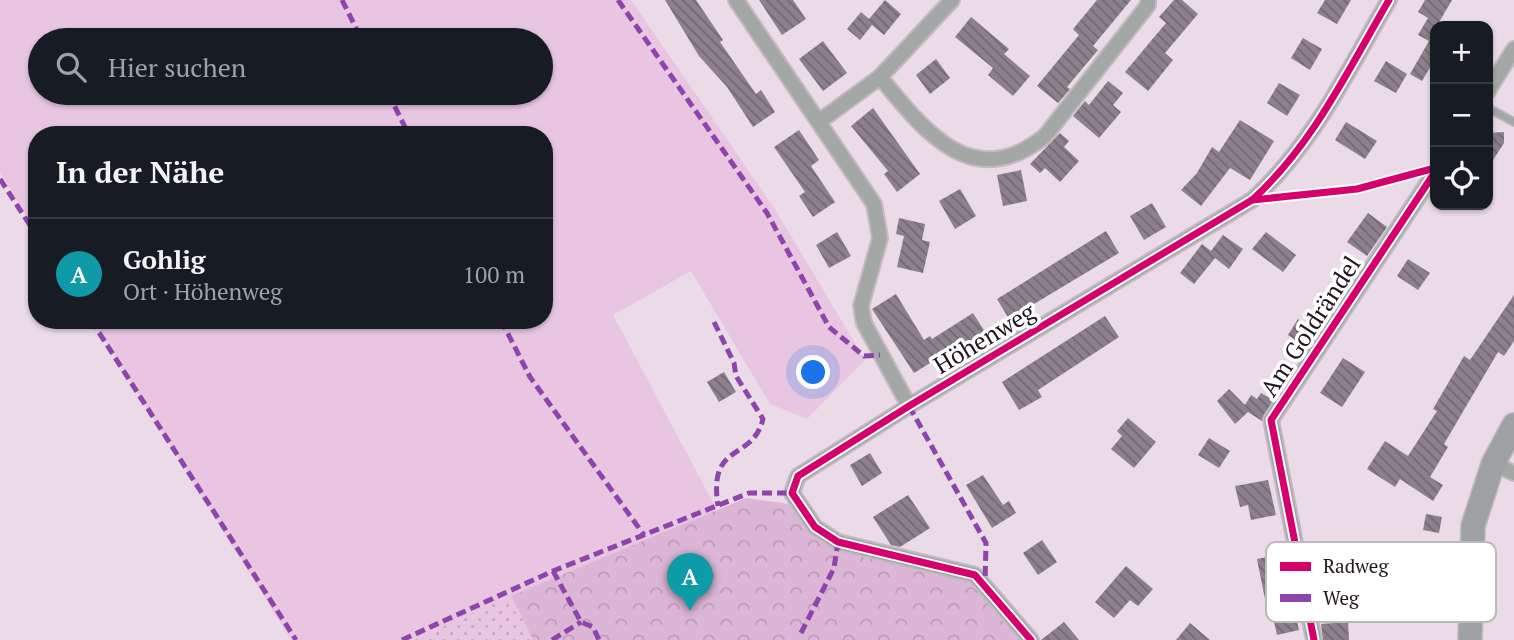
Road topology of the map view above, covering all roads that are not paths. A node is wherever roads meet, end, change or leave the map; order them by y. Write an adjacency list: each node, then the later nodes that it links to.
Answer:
1 (736, 0): 9 (street)
2 (952, 0): 6 (street)
3 (1148, 0): 6 (street)
4 (1388, 0): 12 (street, Höhenweg)
5 (1514, 49): 7 (street)
6 (880, 77): 9 (street)
7 (1492, 84)
8 (1493, 111): 10 (lane)
9 (820, 121): 12 (street)
10 (1514, 122)
11 (1430, 180): 15 (street, Am Goldrändel)
12 (909, 406): 19 (street, Höhenweg)
13 (1514, 425): 14 (main road)
14 (1504, 469): 16 (main road)
15 (1295, 542)
16 (1473, 542)
17 (1311, 622): 20 (street, Am Goldrändel)
18 (1471, 622): 21 (main road)
19 (1031, 640)
20 (1314, 640)
21 (1470, 640)

